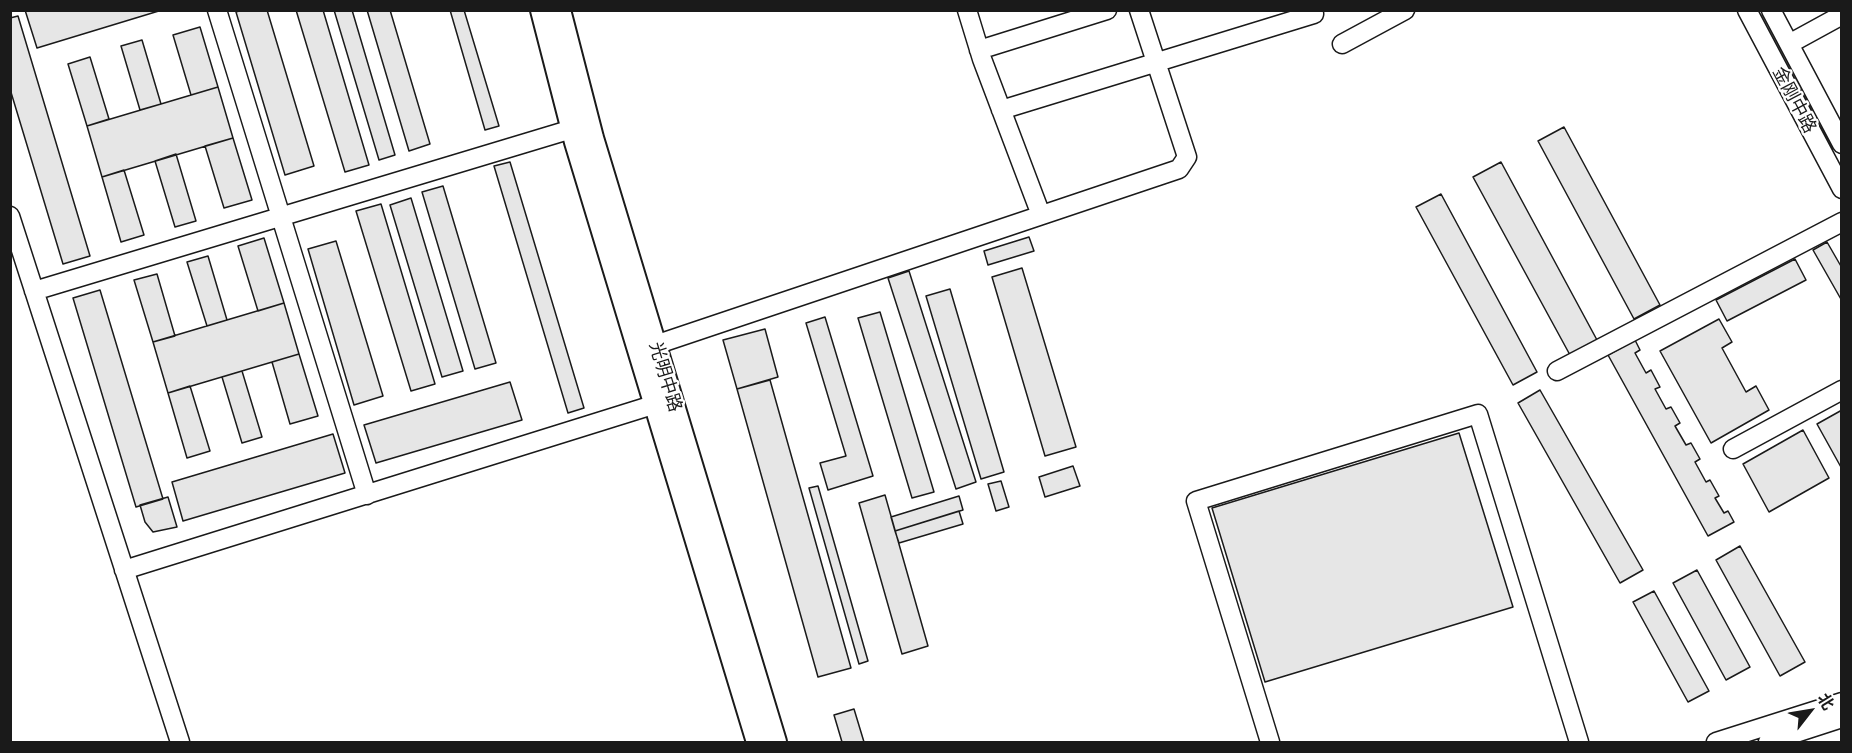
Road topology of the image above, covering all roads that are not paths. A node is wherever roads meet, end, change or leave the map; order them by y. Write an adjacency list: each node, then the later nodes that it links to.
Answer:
1 (217, 10): 22 (street)
2 (542, 10): 17 (main road, 光明中路)
3 (559, 10): 25 (main road, 光明中路)
4 (967, 10): 14 (street)
5 (1107, 10): 14 (street)
6 (1139, 10): 15 (street)
7 (1405, 10): 12 (street)
8 (1748, 10): 19 (street, 金刚中路)
9 (1771, 10): 13 (street, 金刚中路)
10 (1314, 14): 15 (street)
11 (1842, 15): 13 (street)
12 (1342, 44)
13 (1789, 44): 18 (street, 金刚中路)
14 (979, 50): 16 (street)
15 (1156, 63): 16 (street); 20 (street)
16 (1001, 110): 20 (street)
17 (572, 129): 22 (street); 28 (main road, 光明中路)
18 (1842, 144)
19 (1842, 189)
20 (1041, 215): 25 (street)
21 (10, 216): 24 (street)
22 (281, 216): 24 (street); 30 (street)
23 (1842, 222): 26 (street)
24 (34, 291): 31 (street)
25 (655, 345): 36 (main road, 光明中路)
26 (1557, 371)
27 (1842, 390): 29 (street)
28 (656, 405): 30 (street); 35 (main road, 光明中路)
29 (1733, 449)
30 (367, 495): 31 (street)
31 (124, 570): 34 (street)
32 (1842, 702): 39 (street)
33 (1842, 718): 40 (street)
34 (180, 742)
35 (758, 742)
36 (775, 742)
37 (1270, 742): 38 (street)
38 (1579, 742)
39 (1716, 742)
40 (1768, 742)

